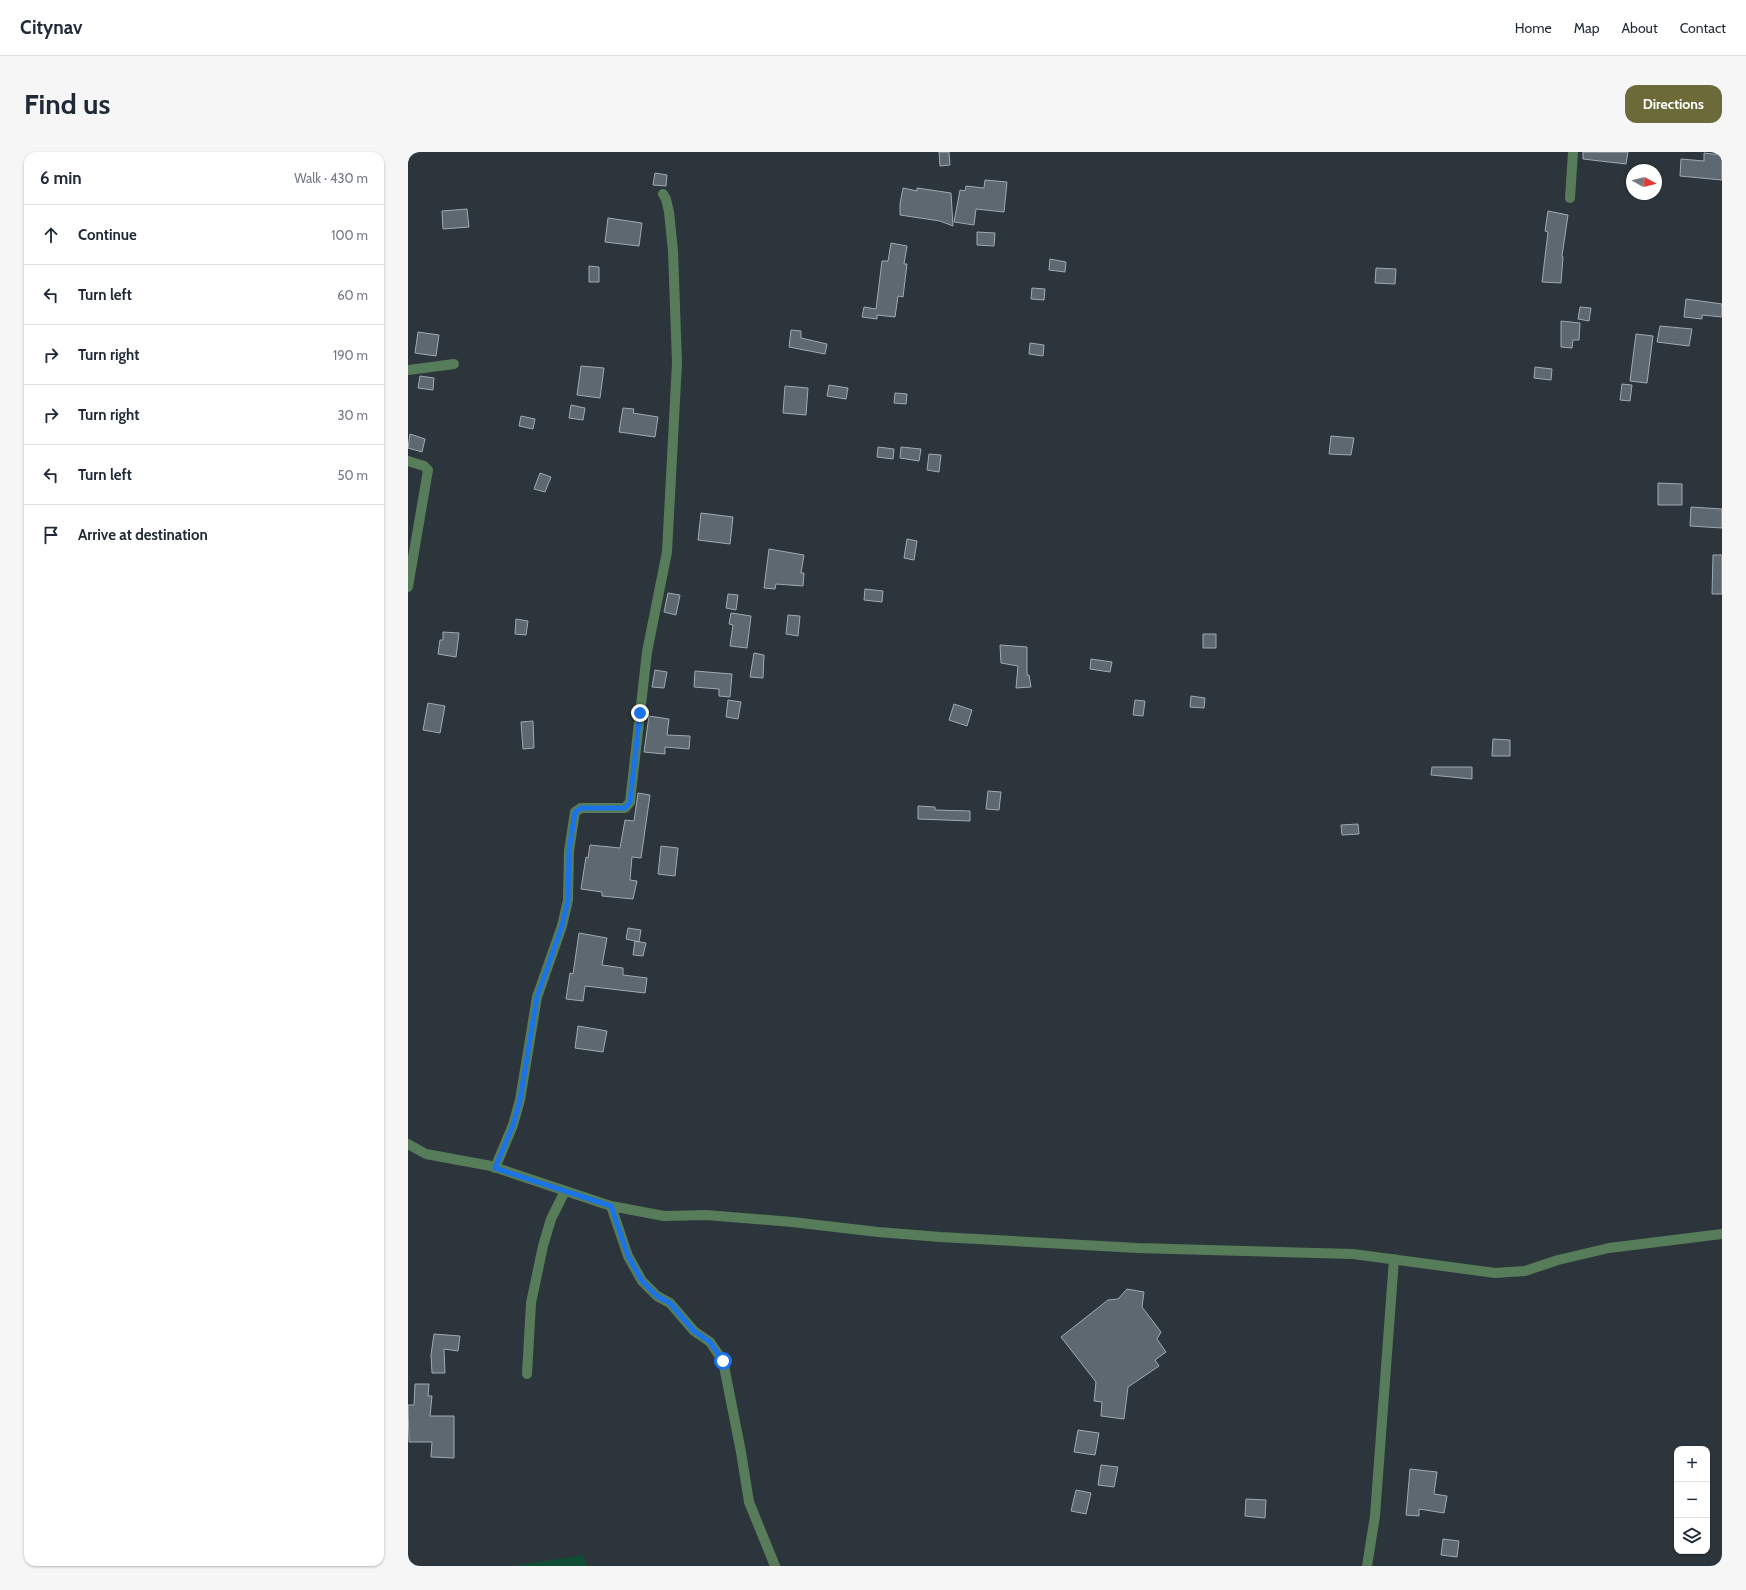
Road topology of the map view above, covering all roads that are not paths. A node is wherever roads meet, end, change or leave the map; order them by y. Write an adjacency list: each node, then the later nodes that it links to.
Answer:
1 (1573, 152): 3 (street)
2 (663, 194): 9 (street)
3 (1570, 198)
4 (454, 364): 5 (street)
5 (408, 370)
6 (408, 461): 7 (street)
7 (408, 587)
8 (408, 1144): 9 (street)
9 (495, 1168): 10 (street)
10 (565, 1191): 11 (street); 14 (street)
11 (611, 1206): 13 (street); 15 (street)
12 (1722, 1234): 13 (street)
13 (1394, 1259): 16 (street)
14 (527, 1374)
15 (775, 1566)
16 (1367, 1566)

